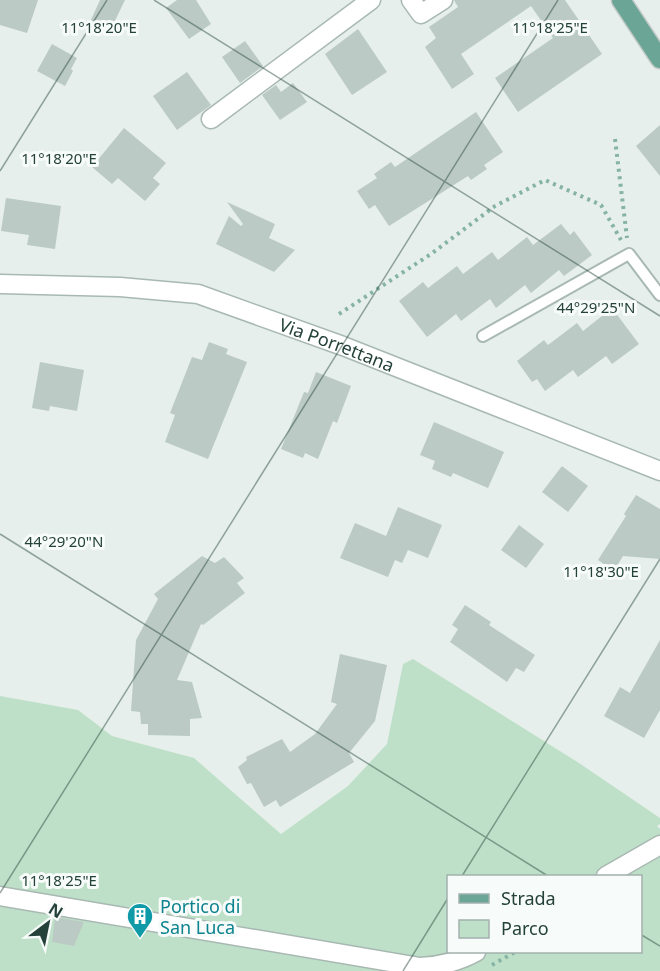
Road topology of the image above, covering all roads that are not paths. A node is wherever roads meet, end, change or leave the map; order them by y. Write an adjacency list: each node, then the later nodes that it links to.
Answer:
1 (371, 0): 6 (street)
2 (411, 0): 3 (street)
3 (442, 0)
4 (621, 0): 5 (main road)
5 (660, 59)
6 (211, 119)
7 (0, 284): 10 (street, Via Porrettana)
8 (660, 294): 9 (lane)
9 (483, 336)
10 (660, 471)
11 (660, 845): 12 (street)
12 (608, 875)
13 (0, 896): 14 (street)
14 (473, 953)

